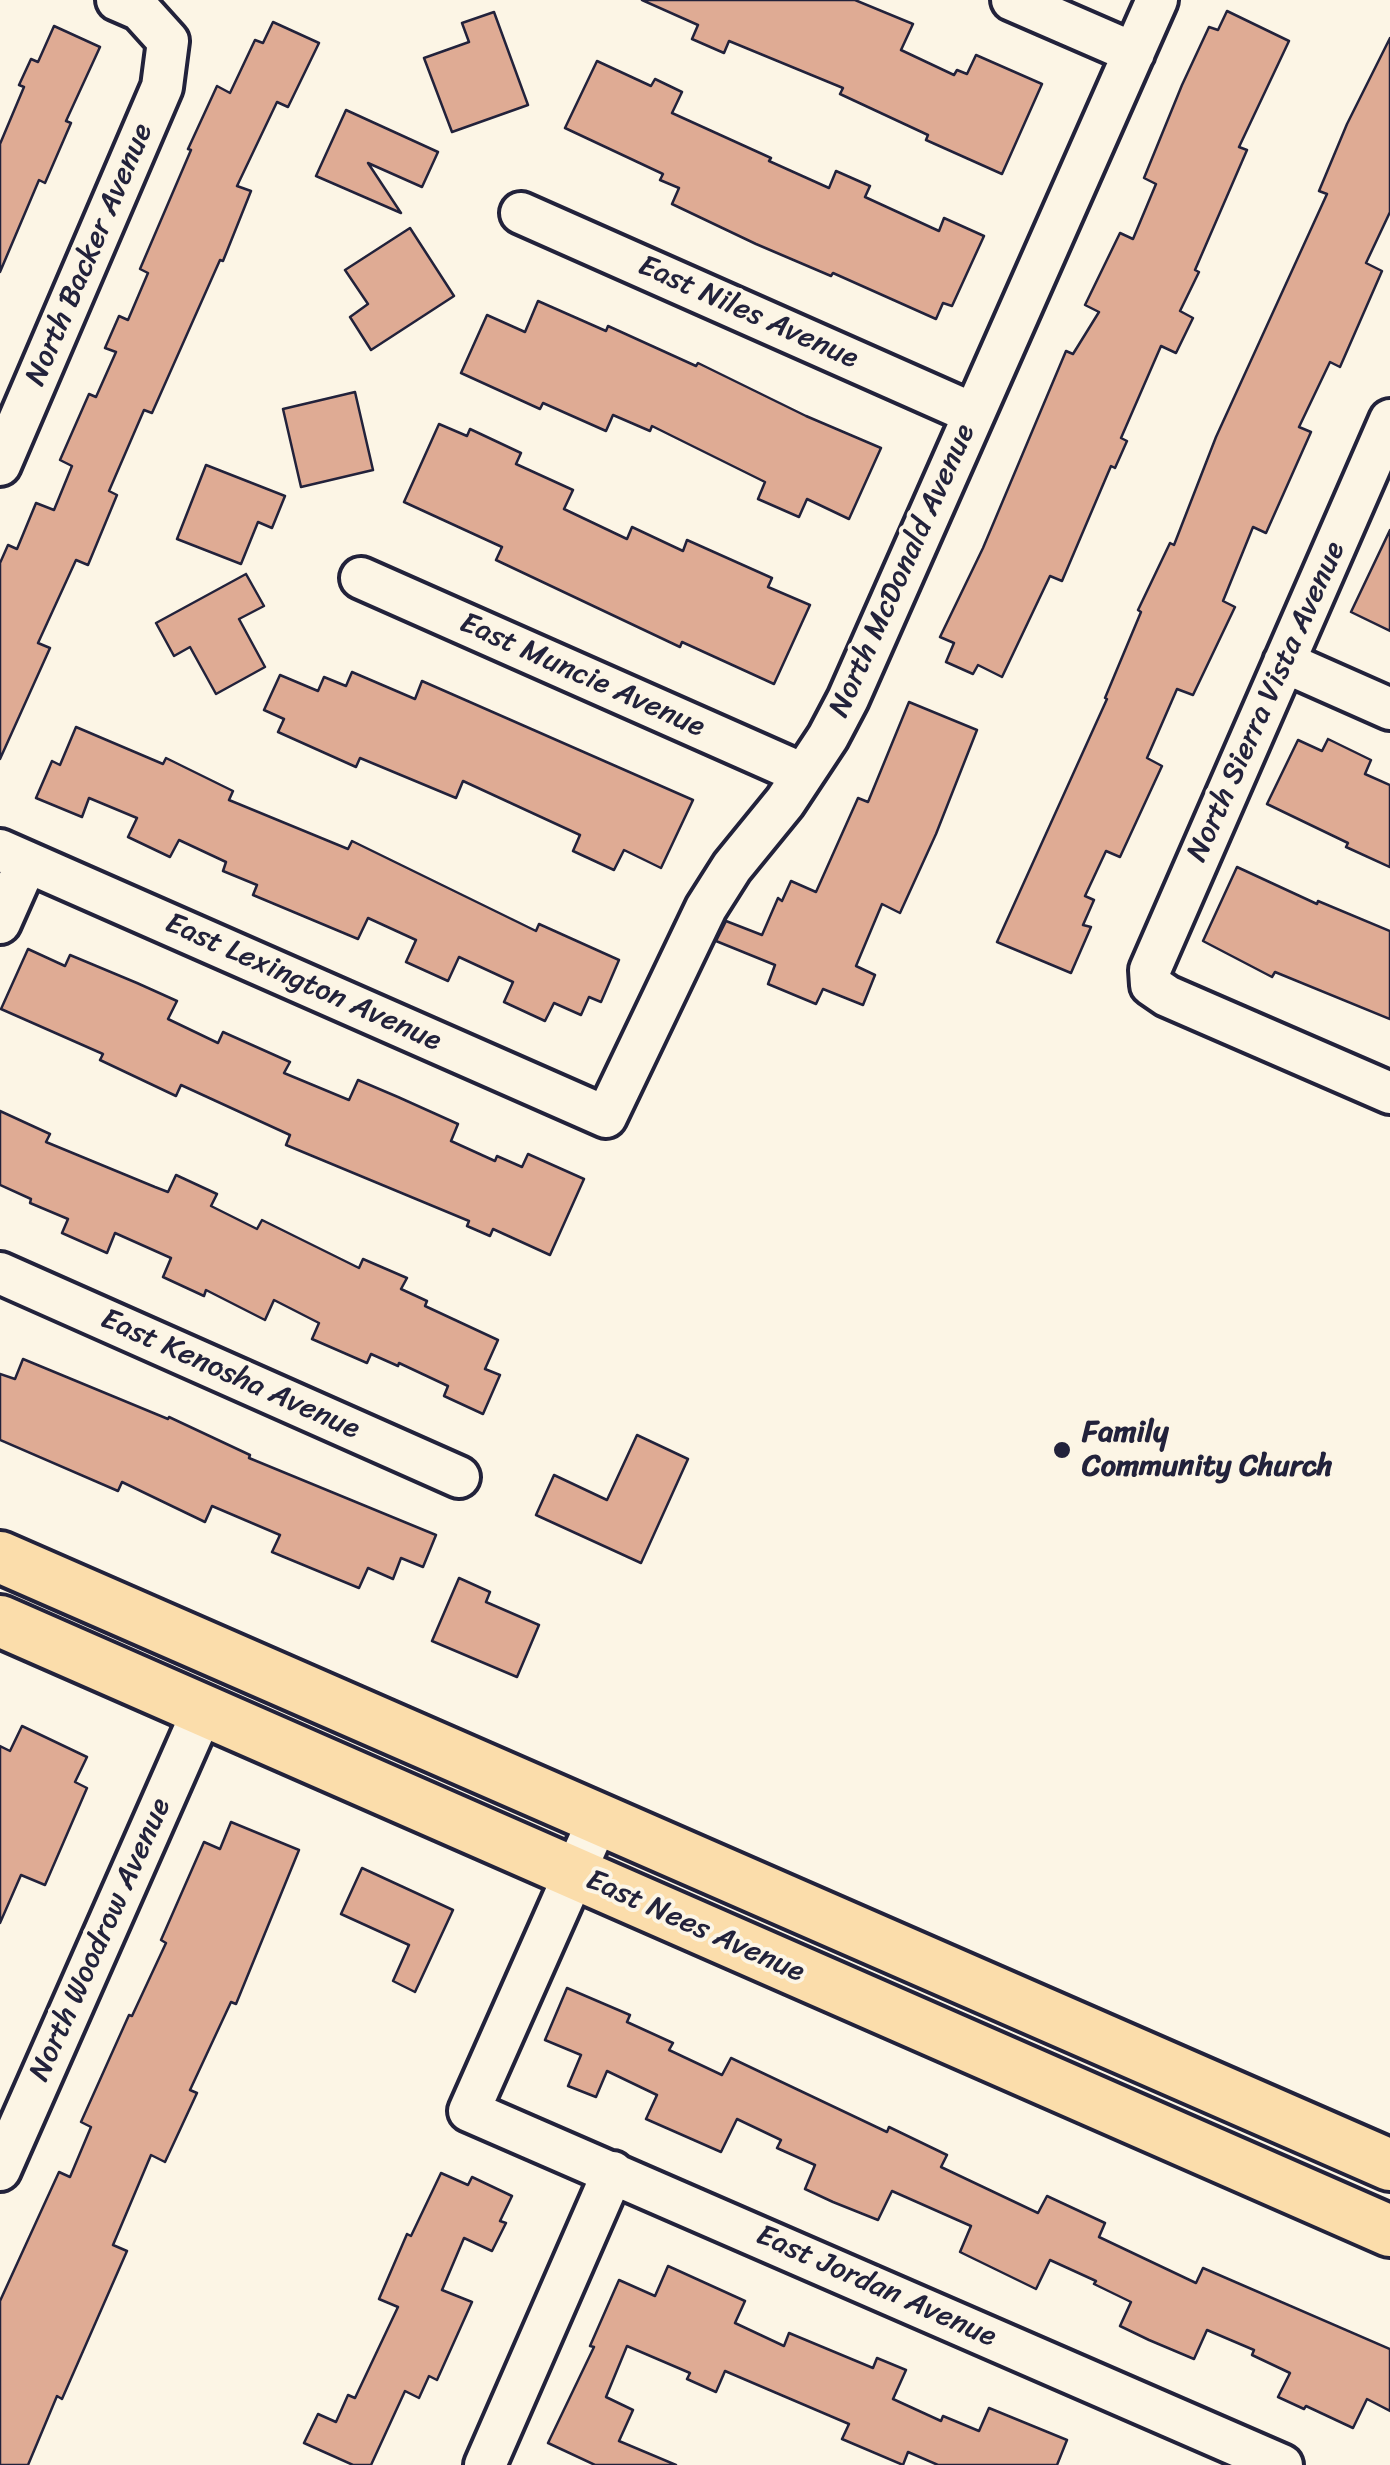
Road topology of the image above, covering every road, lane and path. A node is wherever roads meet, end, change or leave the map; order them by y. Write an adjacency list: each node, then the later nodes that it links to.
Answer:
1 (116, 0): 8 (street, North Backer Avenue)
2 (1012, 0): 4 (street)
3 (1158, 0): 4 (street, North McDonald Avenue)
4 (1134, 52): 6 (street, North McDonald Avenue)
5 (521, 213): 6 (street, East Niles Avenue)
6 (974, 414): 12 (street, North McDonald Avenue)
7 (1390, 420): 10 (street, North Sierra Vista Avenue)
8 (0, 465)
9 (361, 578): 12 (street, East Muncie Avenue)
10 (1284, 662): 11 (street); 15 (street, North Sierra Vista Avenue)
11 (1390, 708)
12 (803, 774): 16 (street, North McDonald Avenue)
13 (14, 856): 14 (street); 16 (street, East Lexington Avenue)
14 (0, 923)
15 (1390, 1093)
16 (606, 1117)
17 (0, 1273): 18 (street, East Kenosha Avenue)
18 (460, 1477)
19 (0, 1558): 22 (main road, East Nees Avenue)
20 (0, 1621): 21 (main road, East Nees Avenue)
21 (202, 1710): 23 (main road, East Nees Avenue); 26 (street, North Woodrow Avenue)
22 (598, 1818): 23 (street); 25 (main road, East Nees Avenue)
23 (574, 1874): 24 (main road, East Nees Avenue); 27 (street, East Jordan Avenue)
24 (1232, 2163): 28 (main road); 29 (main road, East Nees Avenue)
25 (1390, 2165)
26 (0, 2170)
27 (614, 2172): 30 (street); 31 (street, East Jordan Avenue)
28 (1390, 2199)
29 (1390, 2232)
30 (485, 2465)
31 (1282, 2465)

